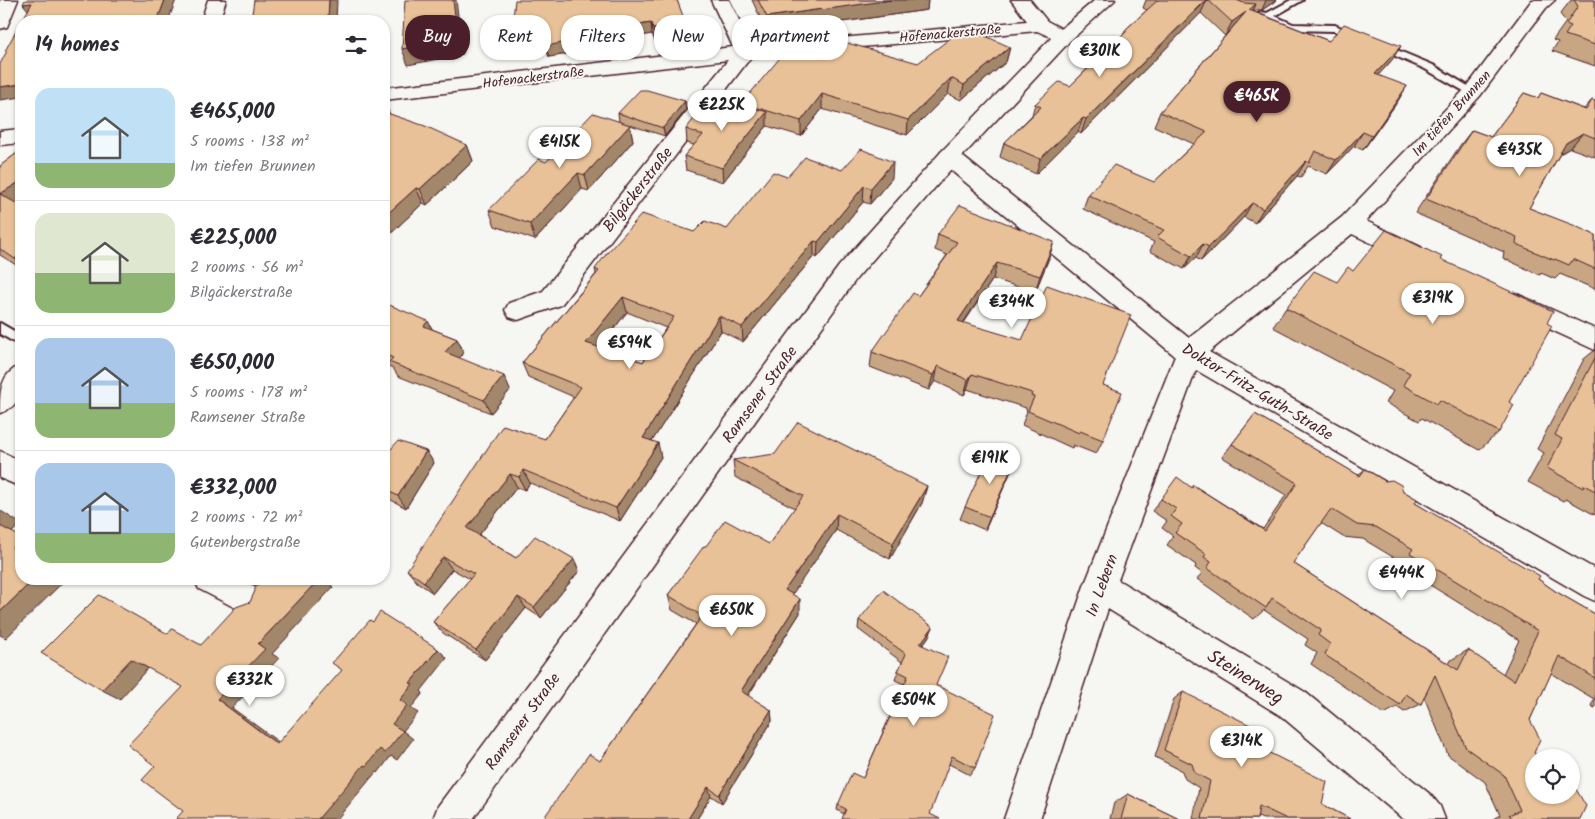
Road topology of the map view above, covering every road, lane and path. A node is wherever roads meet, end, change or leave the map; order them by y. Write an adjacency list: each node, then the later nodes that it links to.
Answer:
1 (9, 0): 11 (street)
2 (217, 0): 9 (street)
3 (720, 0): 12 (street)
4 (1020, 0): 13 (street)
5 (1106, 0): 14 (street, Ramsener Straße)
6 (1298, 0): 10 (lane)
7 (1546, 0): 18 (street, Im tiefen Brunnen)
8 (1250, 14): 10 (lane)
9 (212, 15)
10 (1268, 16): 18 (lane)
11 (0, 23)
12 (732, 25)
13 (1040, 25): 14 (street); 15 (street, Hofenackerstraße)
14 (1063, 38): 22 (street, Ramsener Straße)
15 (848, 43)
16 (732, 54): 19 (street, Hofenackerstraße)
17 (739, 60): 26 (street, Bilgäckerstraße)
18 (1473, 92): 23 (street, Im tiefen Brunnen)
19 (390, 93)
20 (15, 137): 21 (street)
21 (0, 138)
22 (949, 157): 30 (street, Doktor-Fritz-Guth-Straße); 39 (street, Ramsener Straße)
23 (1350, 222): 24 (street); 30 (street, Im tiefen Brunnen)
24 (1437, 265)
25 (1499, 294): 29 (street)
26 (518, 310)
27 (0, 328): 28 (lane)
28 (15, 337)
29 (1595, 340)
30 (1189, 353): 36 (street, In Lebern); 37 (street, Doktor-Fritz-Guth-Straße)
31 (15, 383): 32 (street)
32 (0, 402)
33 (0, 463): 34 (street)
34 (15, 472)
35 (221, 585): 38 (street)
36 (1100, 586): 40 (street, In Lebern); 41 (street, Steinerweg)
37 (1595, 586)
38 (250, 601)
39 (451, 819)
40 (1022, 819)
41 (1427, 819)

